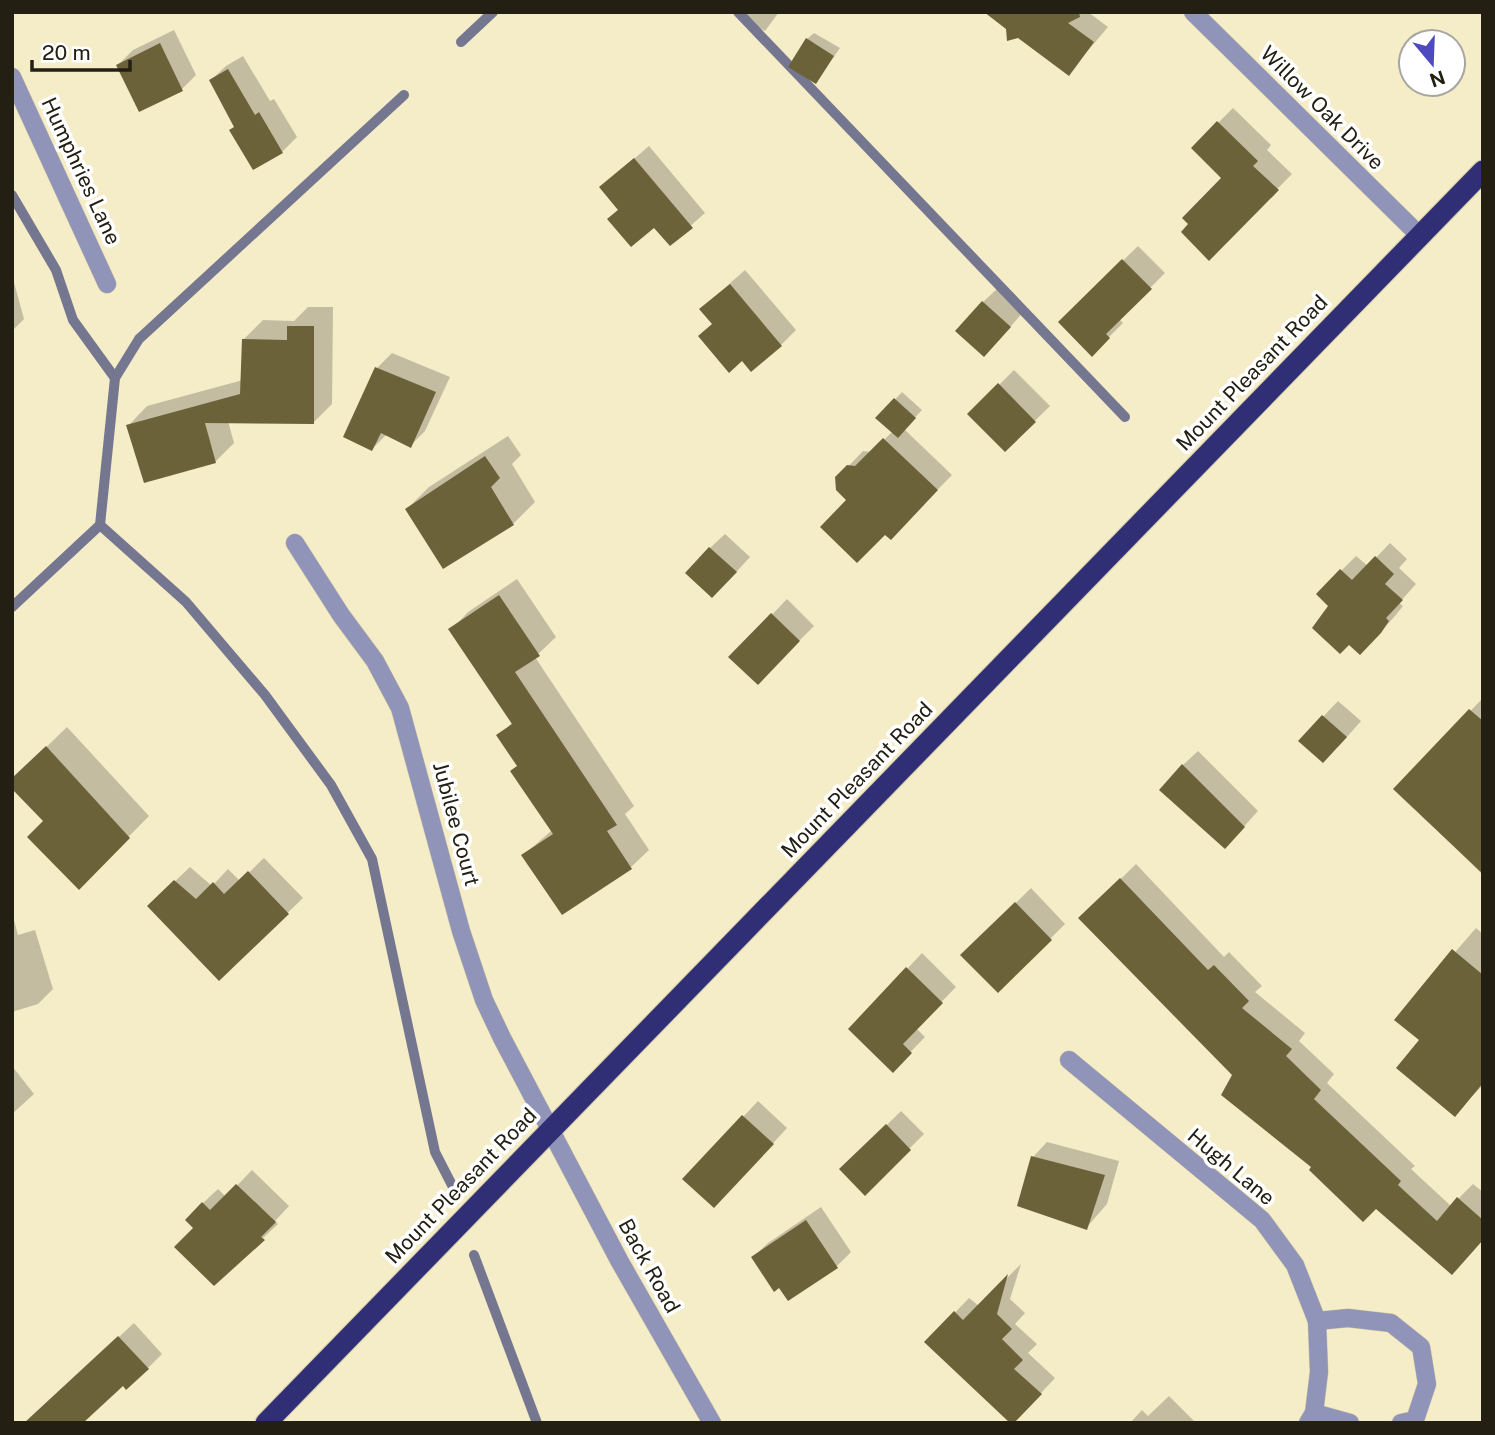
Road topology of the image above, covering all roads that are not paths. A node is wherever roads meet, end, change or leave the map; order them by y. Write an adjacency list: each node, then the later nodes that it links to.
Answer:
1 (1193, 12): 4 (street, Willow Oak Drive)
2 (12, 76): 5 (street, Humphries Lane)
3 (1483, 172): 4 (highway, Mount Pleasant Road)
4 (1420, 236): 8 (highway, Mount Pleasant Road)
5 (107, 284)
6 (295, 543): 8 (street, Jubilee Court)
7 (1069, 1060): 9 (street, Hugh Lane)
8 (548, 1131): 11 (highway, Mount Pleasant Road); 12 (street, Back Road)
9 (1317, 1321): 10 (street, Hugh Lane); 14 (street)
10 (1311, 1418): 13 (street)
11 (266, 1423)
12 (712, 1423)
13 (1350, 1423)
14 (1401, 1423)

